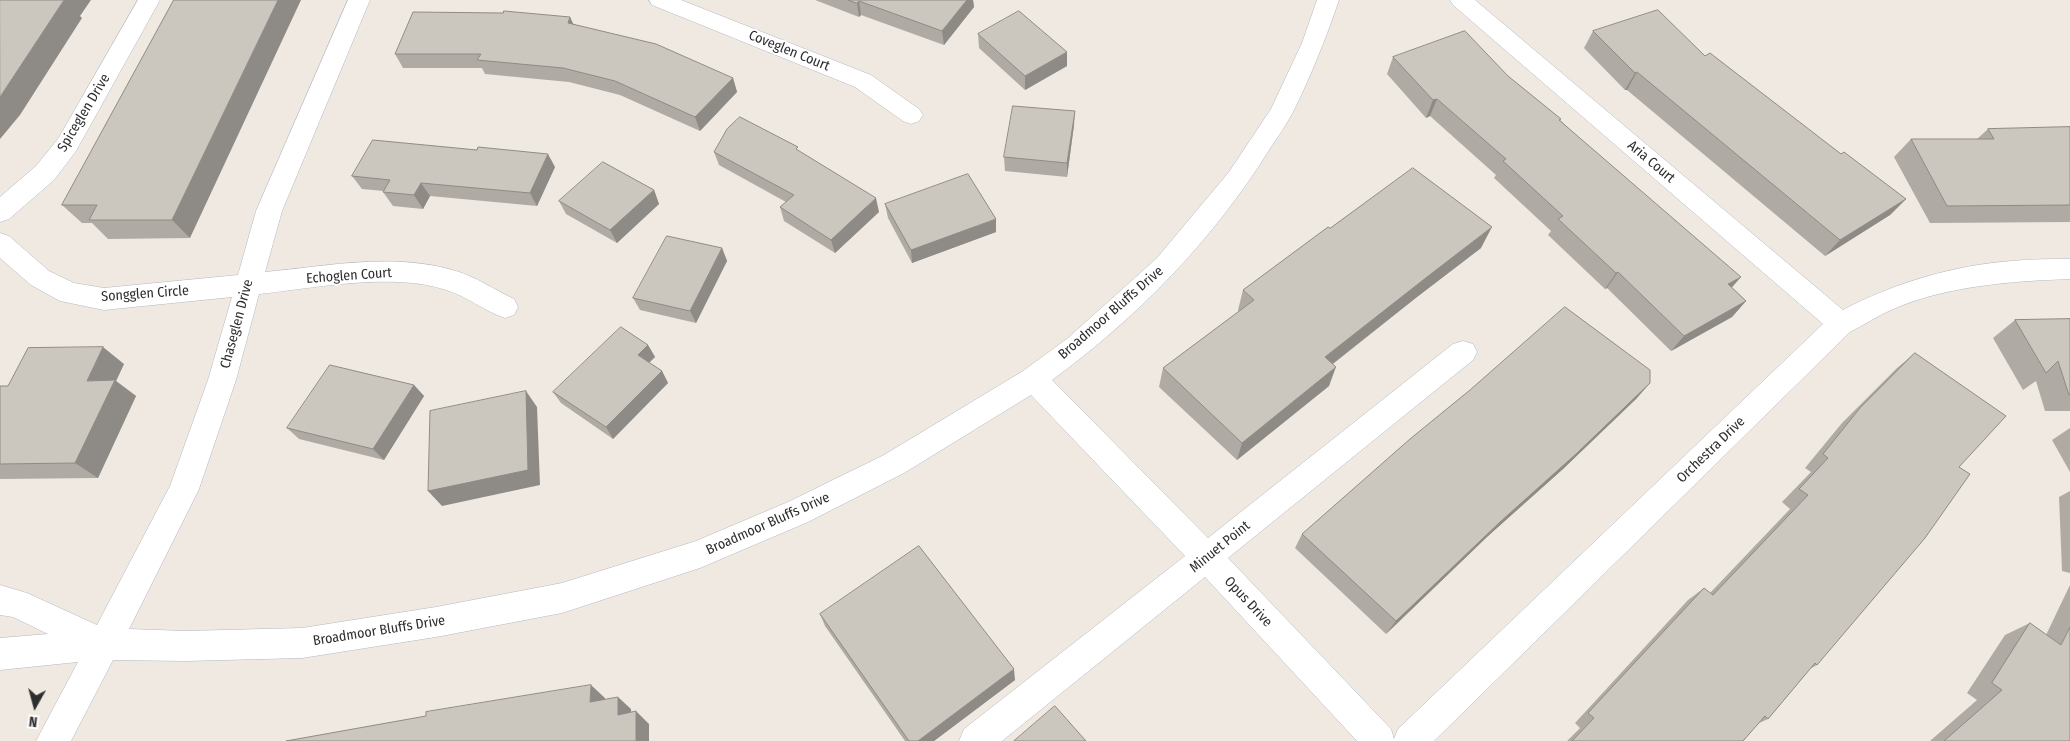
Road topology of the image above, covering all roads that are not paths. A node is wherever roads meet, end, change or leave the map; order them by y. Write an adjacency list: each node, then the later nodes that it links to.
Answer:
1 (149, 0): 7 (street, Spiceglen Drive)
2 (359, 0): 10 (street, Chaseglen Drive)
3 (660, 0): 6 (street, Coveglen Court)
4 (1328, 0): 14 (street, Broadmoor Bluffs Drive)
5 (1461, 0): 12 (street, Aria Court)
6 (911, 115)
7 (0, 212)
8 (0, 244): 10 (street, Songglen Circle)
9 (2070, 269): 12 (street, Orchestra Drive)
10 (247, 285): 11 (street, Echoglen Court); 17 (street, Chaseglen Drive)
11 (505, 307)
12 (1841, 324): 22 (street, Orchestra Drive)
13 (1463, 352): 15 (street, Minuet Point)
14 (1033, 379): 15 (street, Opus Drive); 17 (street, Broadmoor Bluffs Drive)
15 (1206, 557): 20 (street, Minuet Point); 21 (street, Opus Drive)
16 (0, 600): 17 (street)
17 (103, 644): 18 (street, Broadmoor Bluffs Drive); 19 (street)
18 (0, 654)
19 (53, 741)
20 (976, 741)
21 (1379, 741)
22 (1410, 741)

